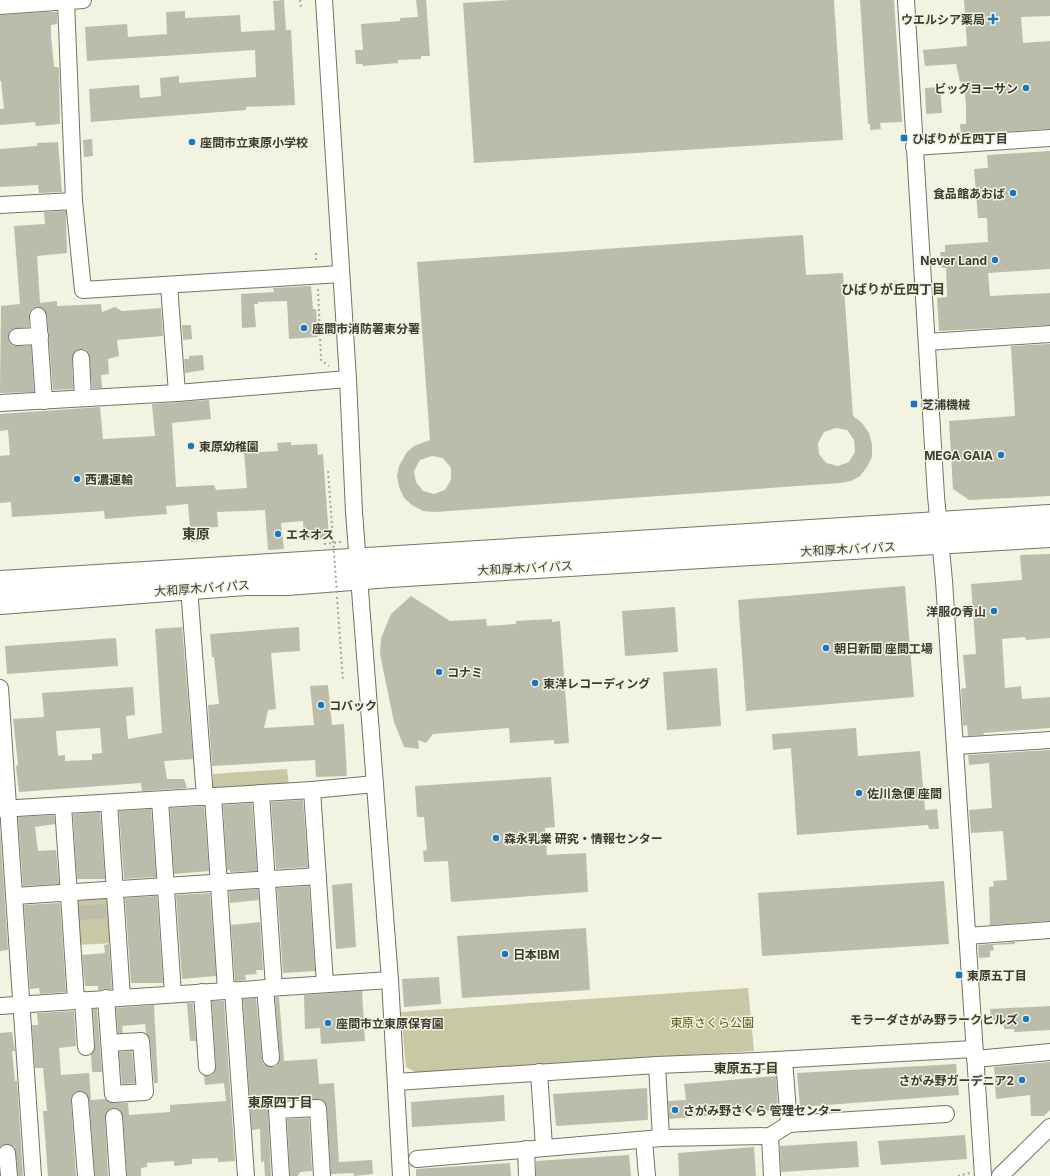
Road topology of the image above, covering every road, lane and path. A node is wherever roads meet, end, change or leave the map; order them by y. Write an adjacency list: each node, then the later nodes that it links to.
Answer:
1 (83, 0): 5 (street)
2 (300, 0): 7 (path)
3 (324, 0): 12 (street)
4 (906, 0): 9 (street)
5 (66, 1): 6 (street); 10 (street)
6 (0, 6)
7 (301, 8)
8 (1050, 138): 9 (street)
9 (914, 147): 19 (street)
10 (74, 201): 11 (street); 14 (street)
11 (0, 205)
12 (341, 274): 13 (street); 22 (street)
13 (317, 276): 14 (street); 21 (path)
14 (169, 286): 23 (street)
15 (38, 316): 17 (street)
16 (1050, 334): 19 (street)
17 (40, 336): 18 (street); 25 (street)
18 (17, 337)
19 (927, 342): 29 (street)
20 (81, 358): 24 (street)
21 (334, 370)
22 (348, 379): 23 (street); 35 (street)
23 (177, 393): 24 (street)
24 (83, 398): 25 (street)
25 (44, 401): 26 (street)
26 (0, 403)
27 (328, 471): 33 (path, bridge)
28 (1050, 516): 29 (highway, 大和厚木バイパス)
29 (940, 533): 31 (highway, 大和厚木バイパス); 35 (highway, 大和厚木バイパス); 42 (street)
30 (343, 535): 32 (path)
31 (1050, 536)
32 (328, 543)
33 (335, 548): 34 (path); 39 (path, bridge)
34 (330, 551)
35 (359, 568): 36 (highway, 大和厚木バイパス); 37 (highway, 大和厚木バイパス); 43 (street)
36 (0, 582)
37 (189, 588): 38 (highway, 大和厚木バイパス); 46 (street)
38 (0, 603)
39 (343, 681)
40 (0, 688): 50 (street)
41 (1050, 740): 42 (street)
42 (954, 746): 59 (street)
43 (375, 784): 44 (street); 60 (street)
44 (312, 790): 45 (street); 51 (street)
45 (261, 793): 46 (street); 52 (street)
46 (209, 797): 47 (street); 53 (street)
47 (160, 800): 48 (street); 54 (street)
48 (109, 803): 49 (street); 56 (street)
49 (63, 806): 50 (street); 57 (street)
50 (4, 808): 55 (street)
51 (318, 876): 52 (street); 61 (street)
52 (267, 880): 53 (street); 62 (street)
53 (219, 883): 54 (street); 63 (street)
54 (166, 886): 56 (street); 65 (street)
55 (10, 887): 57 (street); 68 (street)
56 (114, 889): 57 (street); 66 (street)
57 (69, 892): 67 (street)
58 (1050, 930): 59 (street)
59 (967, 936): 73 (street)
60 (390, 980): 61 (street); 79 (street)
61 (325, 984): 62 (street)
62 (270, 988): 63 (street); 74 (street)
63 (229, 990): 64 (street); 96 (street)
64 (202, 992): 65 (street); 77 (street)
65 (173, 994): 66 (street)
66 (114, 998): 67 (street); 70 (street)
67 (79, 1000): 68 (street); 71 (street)
68 (22, 1005): 69 (street); 93 (street)
69 (0, 1006)
70 (110, 1043)
71 (86, 1047)
72 (1050, 1052): 73 (street)
73 (974, 1054): 75 (street); 103 (street)
74 (271, 1058)
75 (784, 1060): 76 (street); 83 (street)
76 (657, 1065): 78 (street); 86 (street)
77 (207, 1067)
78 (539, 1072): 79 (street); 88 (street)
79 (396, 1082): 99 (street)
80 (80, 1100): 94 (street)
81 (946, 1114): 83 (street)
82 (114, 1117): 95 (street)
83 (789, 1124): 85 (street)
84 (1050, 1128): 104 (street)
85 (770, 1136): 86 (street); 102 (street)
86 (661, 1138): 87 (street)
87 (644, 1140): 88 (street); 101 (street)
88 (544, 1147): 89 (street)
89 (526, 1149): 91 (street); 100 (street)
90 (8, 1153): 92 (street)
91 (417, 1159)
92 (9, 1176)
93 (33, 1176)
94 (86, 1176)
95 (118, 1176)
96 (246, 1176)
97 (281, 1176): 98 (street)
98 (322, 1176)
99 (401, 1176)
100 (527, 1176)
101 (647, 1176)
102 (772, 1176)
103 (983, 1176)
104 (1000, 1176)

